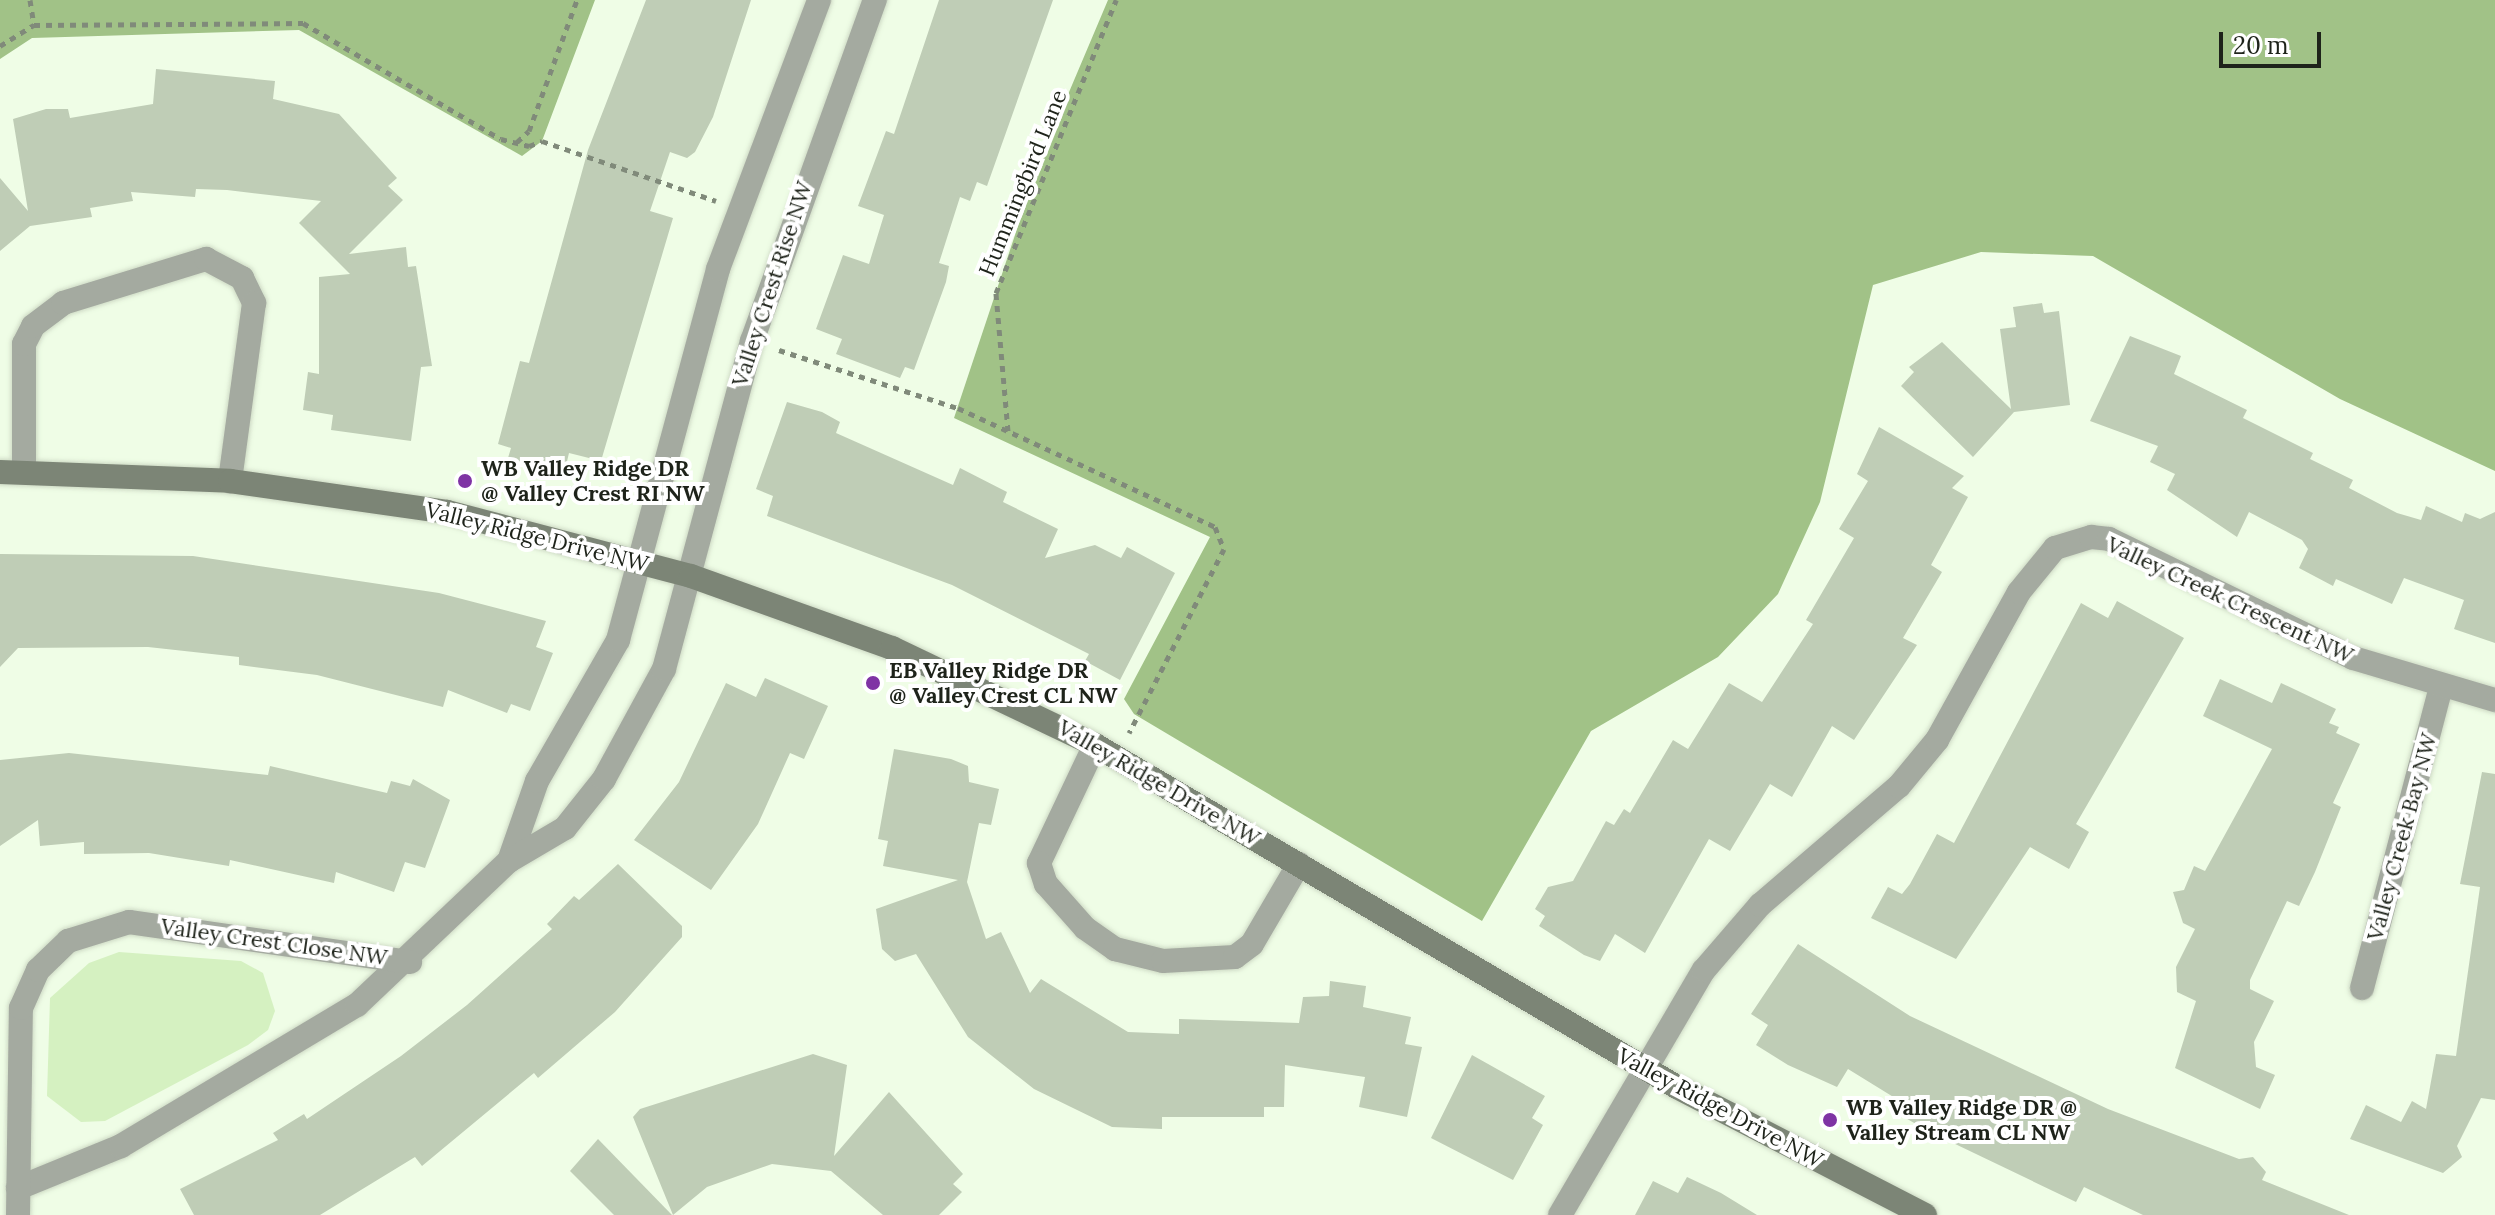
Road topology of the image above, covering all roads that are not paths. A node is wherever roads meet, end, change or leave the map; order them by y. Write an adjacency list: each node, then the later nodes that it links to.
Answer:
1 (819, 0): 5 (street)
2 (875, 0): 6 (street, Valley Crest Rise NW)
3 (12, 472): 4 (street, Valley Ridge Drive NW); 4 (street)
4 (230, 481): 5 (street, Valley Ridge Drive NW)
5 (640, 560): 6 (street, Valley Ridge Drive NW); 10 (street, Valley Crest Close NW)
6 (691, 576): 9 (street, Valley Ridge Drive NW); 10 (street, Valley Crest Close NW)
7 (2441, 687): 8 (street, Valley Creek Crescent NW); 13 (street, Valley Creek Bay NW); 14 (street, Valley Creek Crescent NW)
8 (2495, 700)
9 (1095, 745): 11 (street, Valley Ridge Drive NW); 11 (street)
10 (509, 861): 12 (street, Valley Crest Close NW)
11 (1299, 864): 14 (street, Valley Ridge Drive NW)
12 (410, 962): 15 (street, Valley Crest Close NW); 15 (street, Valley Crest Close NW)
13 (2362, 988)
14 (1644, 1068): 17 (street, Valley Creek Crescent NW); 18 (street, Valley Ridge Drive NW)
15 (18, 1188): 16 (street, Valley Crest Close NW)
16 (18, 1215)
17 (1560, 1215)
18 (1925, 1215)

